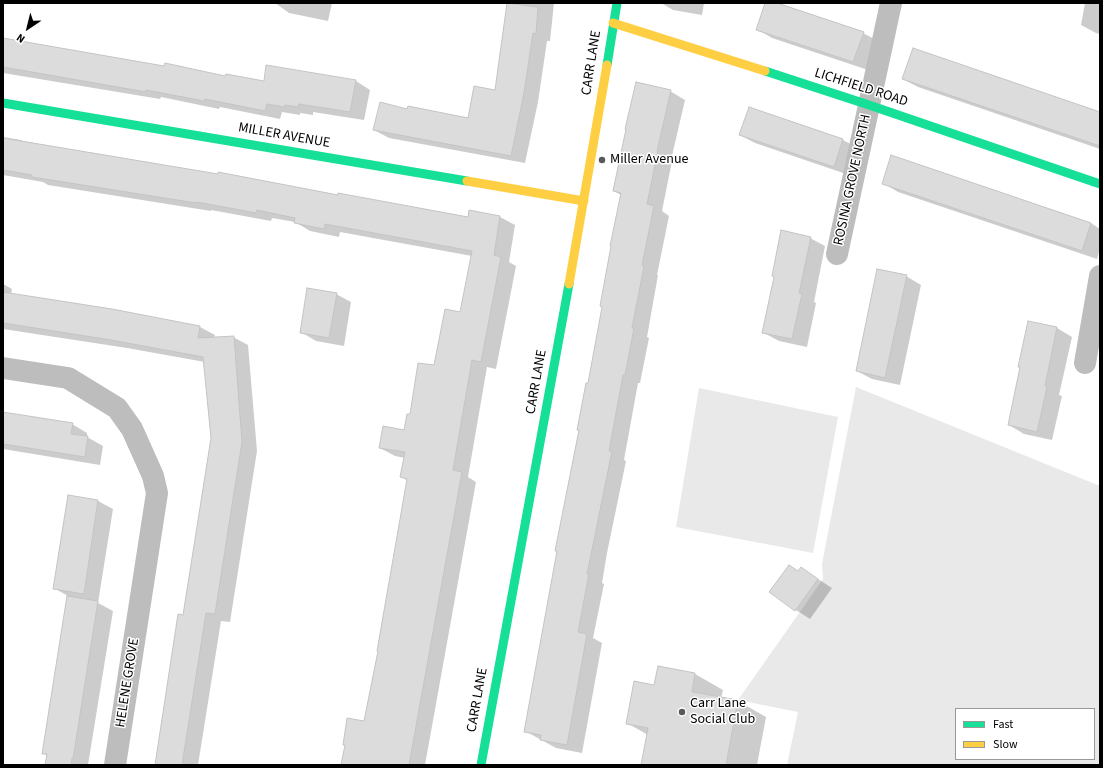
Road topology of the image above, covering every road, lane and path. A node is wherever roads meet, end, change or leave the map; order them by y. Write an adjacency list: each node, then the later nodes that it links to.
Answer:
1 (617, 3): 3 (street, CARR LANE)
2 (891, 3): 5 (street, ROSINA GROVE NORTH)
3 (613, 24): 5 (street, LICHFIELD ROAD); 7 (street, CARR LANE)
4 (3, 103): 7 (street, MILLER AVENUE)
5 (869, 105): 6 (street, LICHFIELD ROAD); 8 (street, ROSINA GROVE NORTH)
6 (1100, 184)
7 (584, 201): 13 (street, CARR LANE)
8 (837, 254)
9 (1100, 276): 10 (street)
10 (1085, 363)
11 (3, 368): 12 (street, HELENE GROVE)
12 (115, 765)
13 (481, 765)

